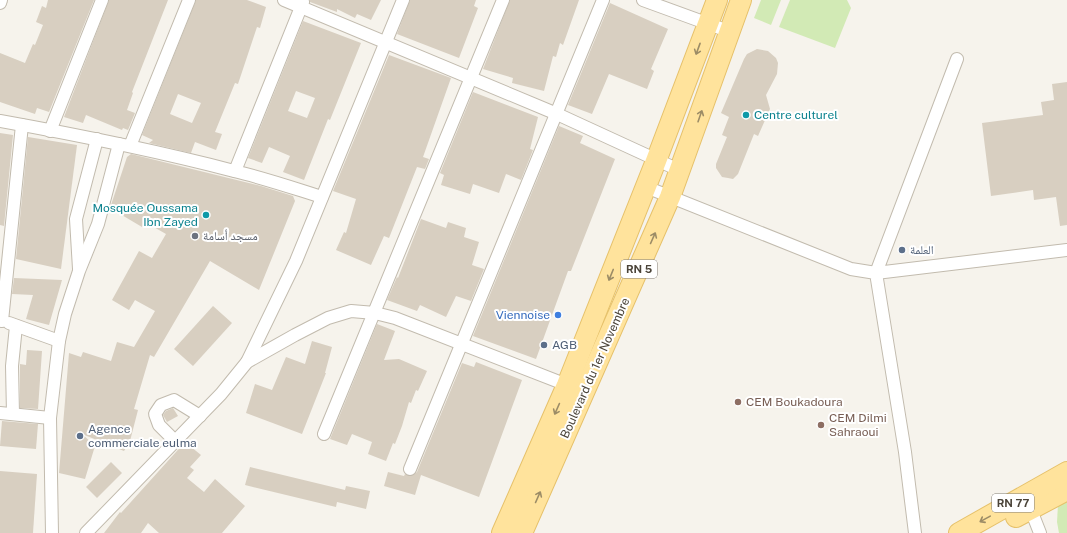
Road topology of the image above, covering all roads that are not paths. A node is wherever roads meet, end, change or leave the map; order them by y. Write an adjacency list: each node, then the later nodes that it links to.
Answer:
1 (2, 0): 11 (street)
2 (102, 0): 21 (street)
3 (189, 0): 23 (street)
4 (284, 0): 12 (street)
5 (403, 0): 15 (street)
6 (503, 0): 17 (street)
7 (603, 0): 18 (street)
8 (643, 0): 13 (street)
9 (717, 0): 13 (main road, Boulevard du 1er Novembre / RN 5)
10 (741, 0): 14 (main road, Boulevard du 1er Novembre / RN 5)
11 (0, 4)
12 (303, 4): 15 (street); 25 (street)
13 (707, 24): 14 (street); 24 (main road, Boulevard du 1er Novembre / RN 5, one-way to 24)
14 (728, 31): 26 (main road, Boulevard du 1er Novembre / RN 5, one-way to 14)
15 (386, 41): 17 (street); 28 (street)
16 (957, 59): 32 (street)
17 (471, 77): 18 (street); 33 (street)
18 (557, 114): 24 (street); 37 (street)
19 (0, 121): 20 (street)
20 (22, 125): 21 (street); 34 (street)
21 (50, 131): 22 (street)
22 (97, 138): 23 (street); 31 (street)
23 (124, 145): 25 (street); 31 (street)
24 (656, 161): 26 (street); 27 (main road, Boulevard du 1er Novembre / RN 5)
25 (235, 171): 28 (street)
26 (681, 171): 29 (main road, Boulevard du 1er Novembre / RN 5)
27 (646, 187): 29 (street); 39 (main road, Boulevard du 1er Novembre / RN 5, one-way to 39)
28 (322, 197): 38 (street)
29 (670, 197): 32 (street); 53 (main road, Boulevard du 1er Novembre / RN 5, one-way to 29)
30 (1067, 250): 32 (street)
31 (79, 271): 36 (street)
32 (876, 274): 54 (street)
33 (375, 312): 37 (street); 38 (street); 44 (street)
34 (1, 320): 35 (street)
35 (16, 326): 36 (street); 41 (street)
36 (59, 341): 43 (street)
37 (462, 345): 39 (street); 46 (street)
38 (247, 362): 42 (street)
39 (567, 385): 52 (main road, Boulevard du 1er Novembre / RN 5, one-way to 52)
40 (0, 413): 41 (street)
41 (13, 414): 43 (street)
42 (200, 416): 45 (street); 45 (street)
43 (50, 418): 50 (street)
44 (324, 434)
45 (175, 441): 51 (street)
46 (410, 468)
47 (1067, 472): 49 (main road, RN 77)
48 (1067, 490): 49 (main road, RN 77)
49 (1028, 502): 55 (main road, RN 77, one-way to 55); 56 (main road, RN 77); 57 (street)
50 (52, 533)
51 (86, 533)
52 (502, 533)
53 (522, 533)
54 (915, 533)
55 (959, 533)
56 (986, 533)
57 (1040, 533)

